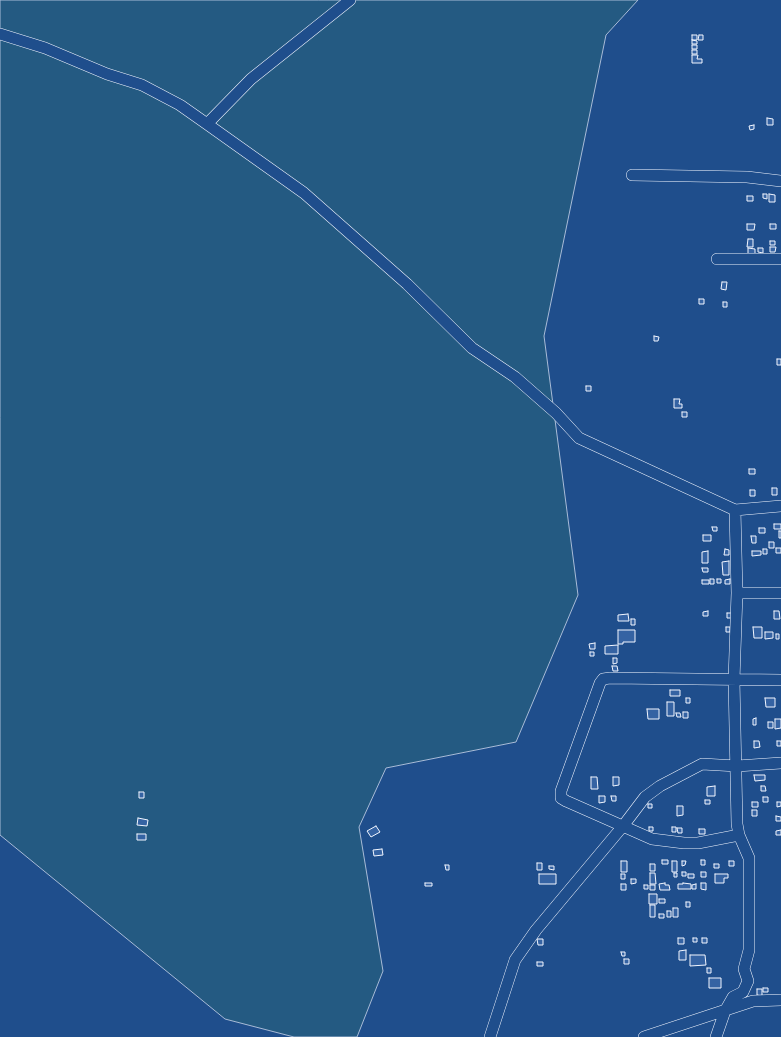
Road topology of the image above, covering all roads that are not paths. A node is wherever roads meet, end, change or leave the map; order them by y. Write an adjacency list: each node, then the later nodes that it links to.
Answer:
1 (350, 0): 3 (street)
2 (0, 34): 3 (street)
3 (207, 124): 9 (street)
4 (632, 175): 5 (street)
5 (781, 181)
6 (717, 259): 7 (street)
7 (781, 259)
8 (781, 506): 9 (street)
9 (736, 510): 10 (street)
10 (737, 593): 11 (street); 12 (street)
11 (781, 593)
12 (734, 680): 13 (street); 15 (street); 16 (street)
13 (781, 680)
14 (781, 763): 15 (street)
15 (737, 766): 16 (street); 17 (street)
16 (623, 826): 17 (street); 20 (street)
17 (739, 835): 19 (street)
18 (781, 1000): 19 (street)
19 (725, 1011): 21 (street); 22 (street)
20 (490, 1037)
21 (644, 1037)
22 (716, 1037)

